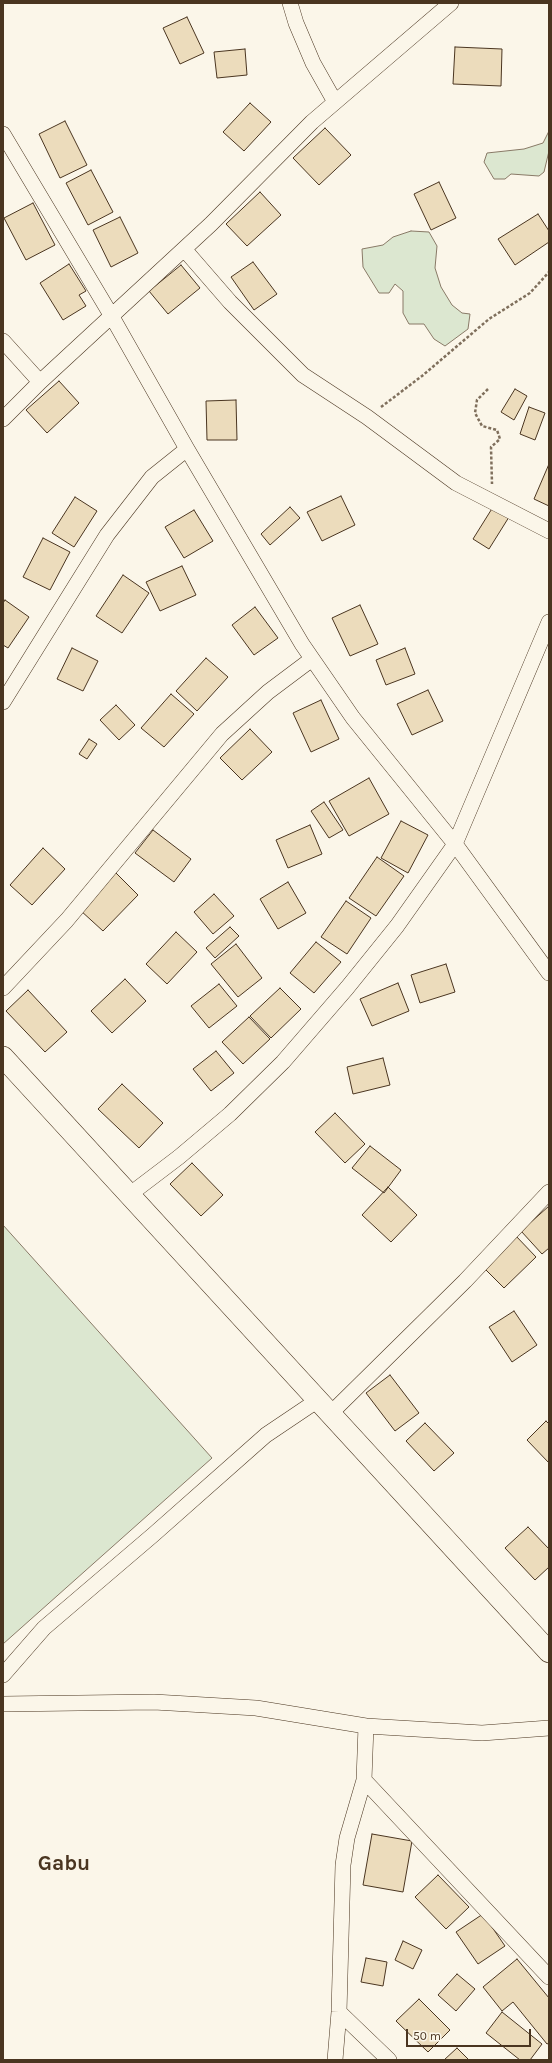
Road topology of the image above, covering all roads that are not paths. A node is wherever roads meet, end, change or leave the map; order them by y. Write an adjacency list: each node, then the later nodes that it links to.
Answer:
1 (290, 3): 3 (street)
2 (451, 3): 3 (street)
3 (335, 102): 5 (street)
4 (3, 134): 6 (street)
5 (184, 249): 6 (street); 11 (street)
6 (112, 315): 8 (street); 10 (street)
7 (3, 341): 8 (street)
8 (40, 382): 9 (street)
9 (3, 419)
10 (187, 450): 13 (street); 14 (street)
11 (549, 531)
12 (549, 622): 15 (street)
13 (312, 659): 15 (street); 17 (street)
14 (3, 702)
15 (455, 844): 16 (street); 20 (street)
16 (549, 973)
17 (3, 988)
18 (3, 1057): 20 (main road)
19 (549, 1192): 21 (street)
20 (129, 1194): 21 (main road)
21 (324, 1407): 22 (main road); 23 (street)
22 (549, 1652)
23 (3, 1675)
24 (3, 1704): 25 (street)
25 (366, 1726): 26 (street); 27 (street)
26 (549, 1728)
27 (364, 1780): 28 (street); 29 (street)
28 (549, 1977)
29 (339, 2012): 30 (street); 31 (street)
30 (336, 2060)
31 (389, 2060)

